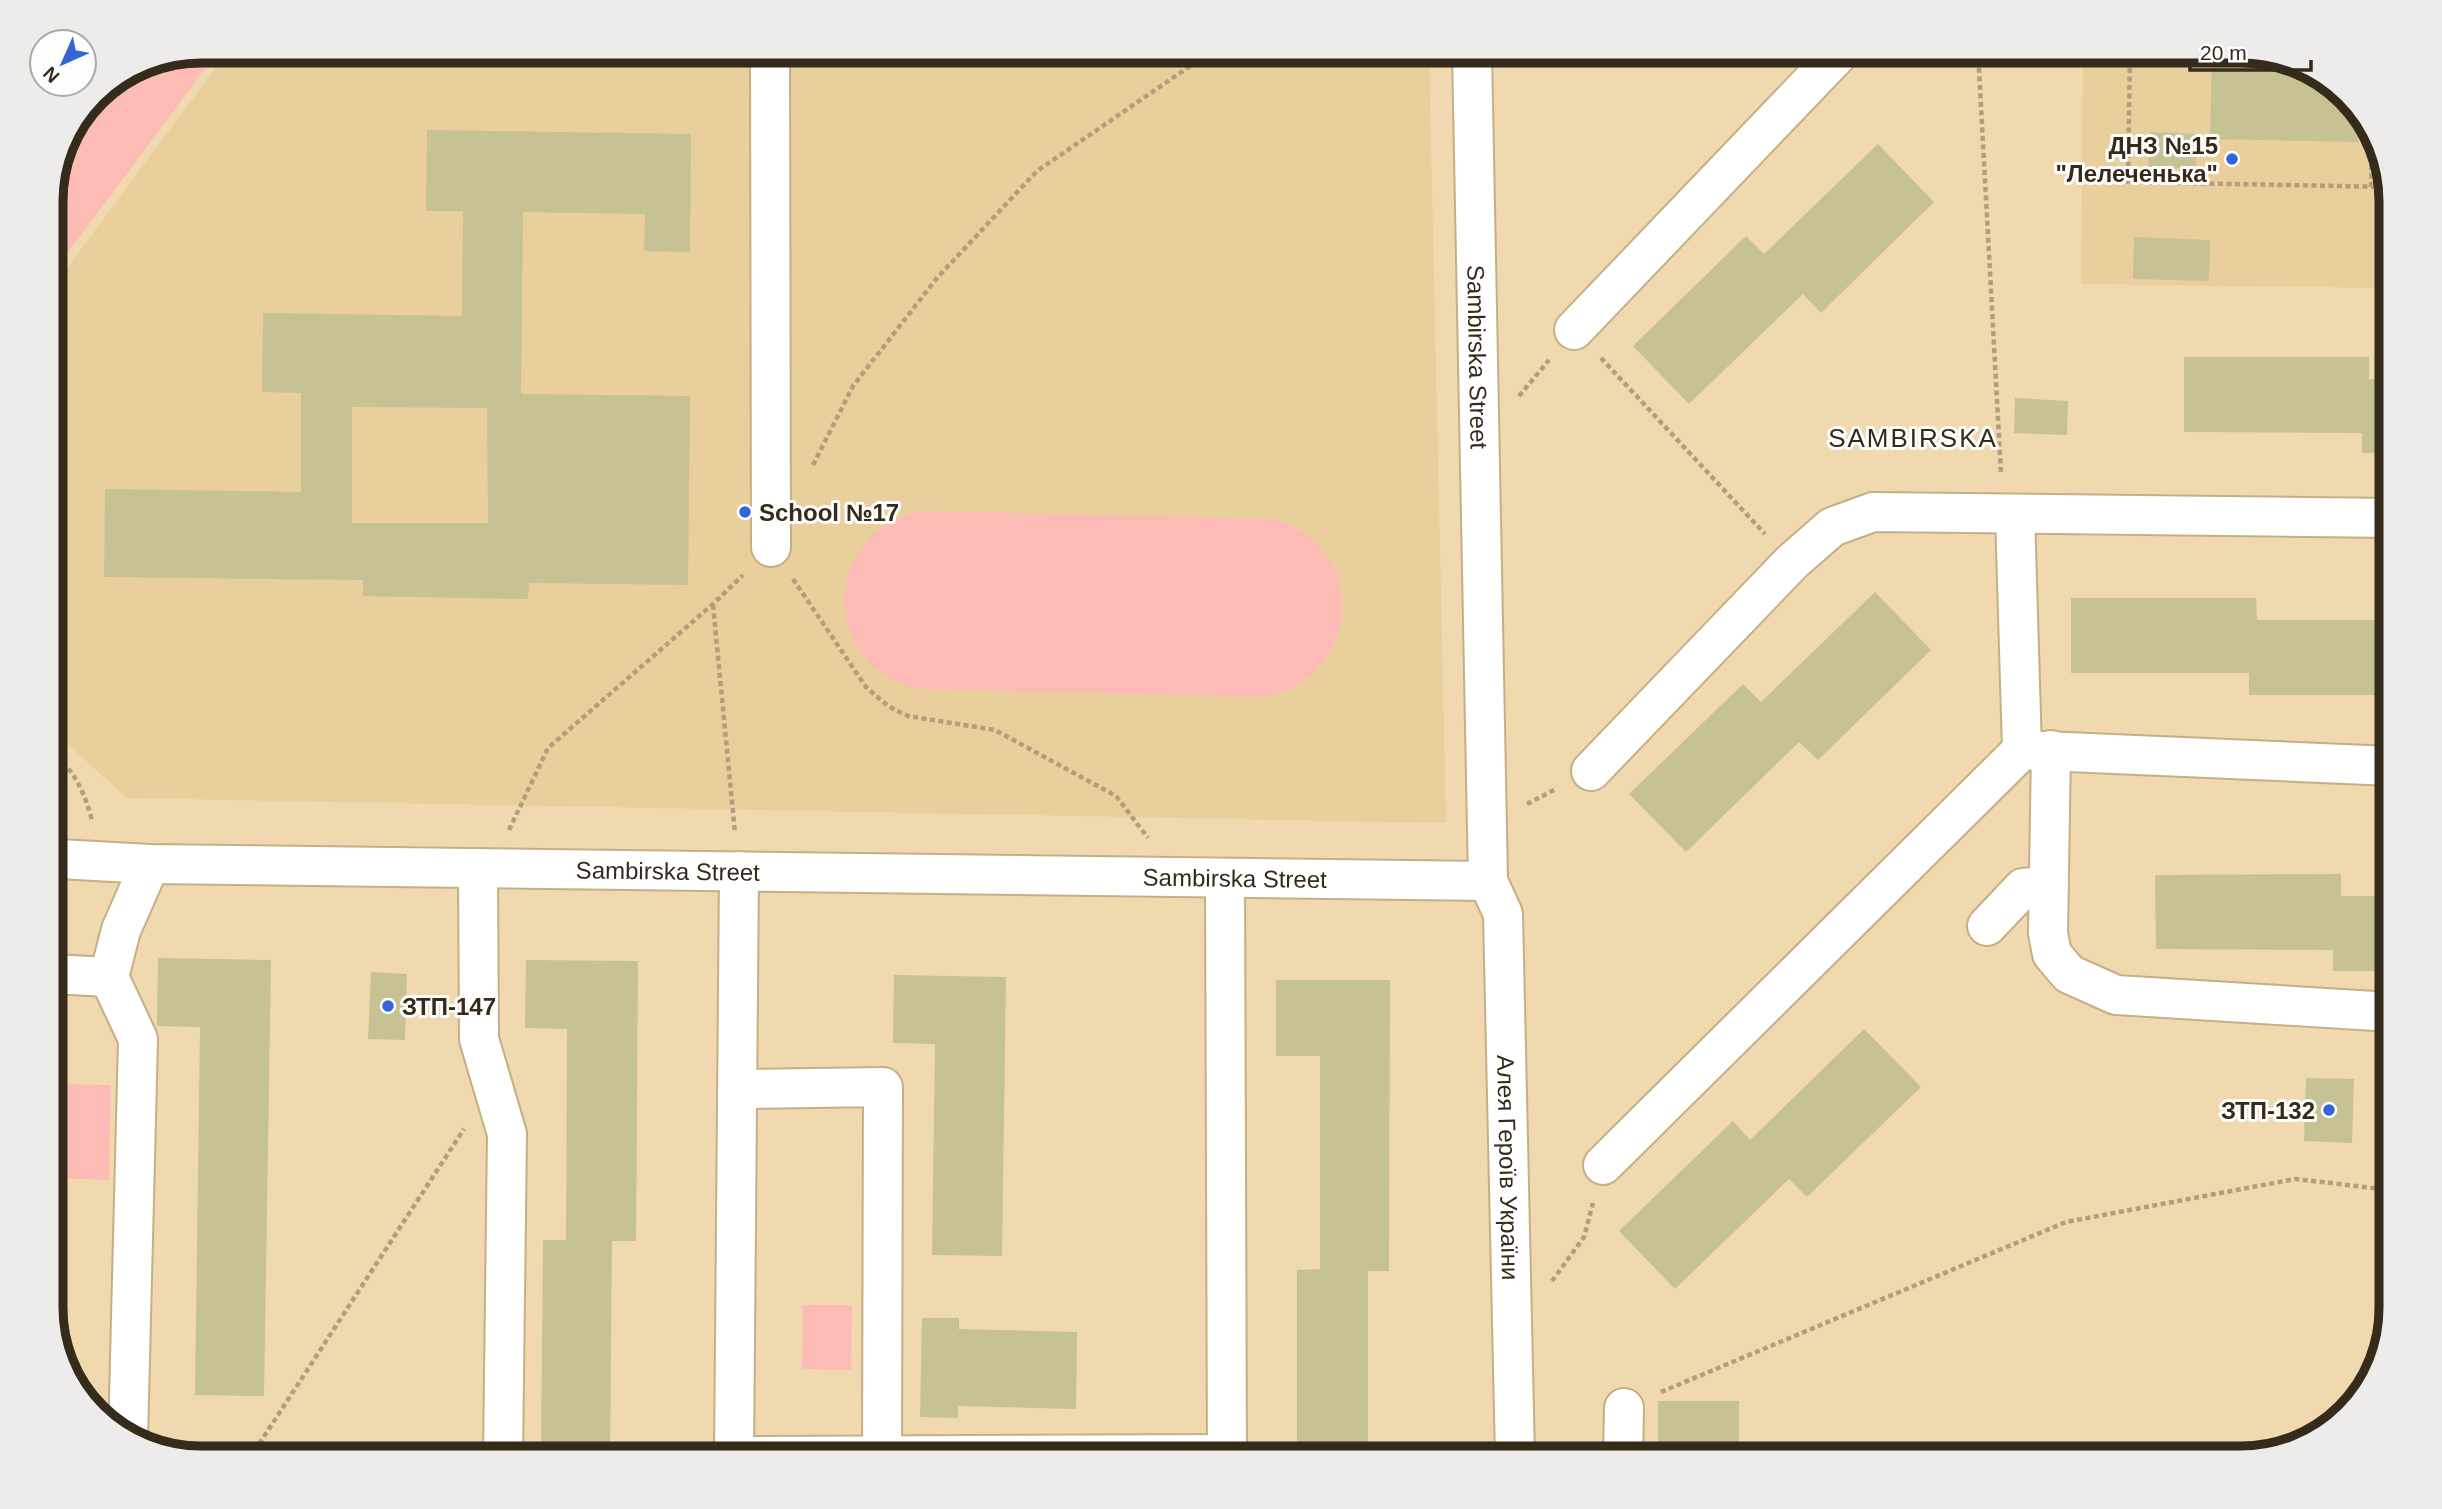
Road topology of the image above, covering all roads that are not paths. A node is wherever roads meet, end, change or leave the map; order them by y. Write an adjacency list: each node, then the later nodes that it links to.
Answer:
1 (770, 63): 7 (street)
2 (1472, 63): 16 (street, Sambirska Street)
3 (1830, 63): 4 (street)
4 (1574, 330)
5 (2009, 514): 6 (street); 8 (street); 10 (street)
6 (2379, 518)
7 (771, 547)
8 (2037, 750): 9 (street); 17 (street); 23 (street)
9 (2379, 765)
10 (1591, 771)
11 (63, 859): 12 (street, Sambirska Street)
12 (150, 864): 13 (street, Sambirska Street); 20 (street)
13 (478, 868): 14 (street, Sambirska Street); 26 (street)
14 (739, 871): 15 (street, Sambirska Street); 22 (street)
15 (1225, 878): 16 (street, Sambirska Street); 29 (street)
16 (1488, 881): 30 (street, Алея Героїв України)
17 (2049, 886): 18 (street); 21 (street)
18 (1987, 926)
19 (63, 975): 20 (street)
20 (109, 977): 25 (street)
21 (2379, 1011)
22 (737, 1089): 27 (street); 28 (street)
23 (1603, 1165)
24 (1624, 1408): 31 (street)
25 (128, 1425)
26 (503, 1446)
27 (734, 1446)
28 (882, 1446)
29 (1227, 1446)
30 (1515, 1446)
31 (1623, 1446)

